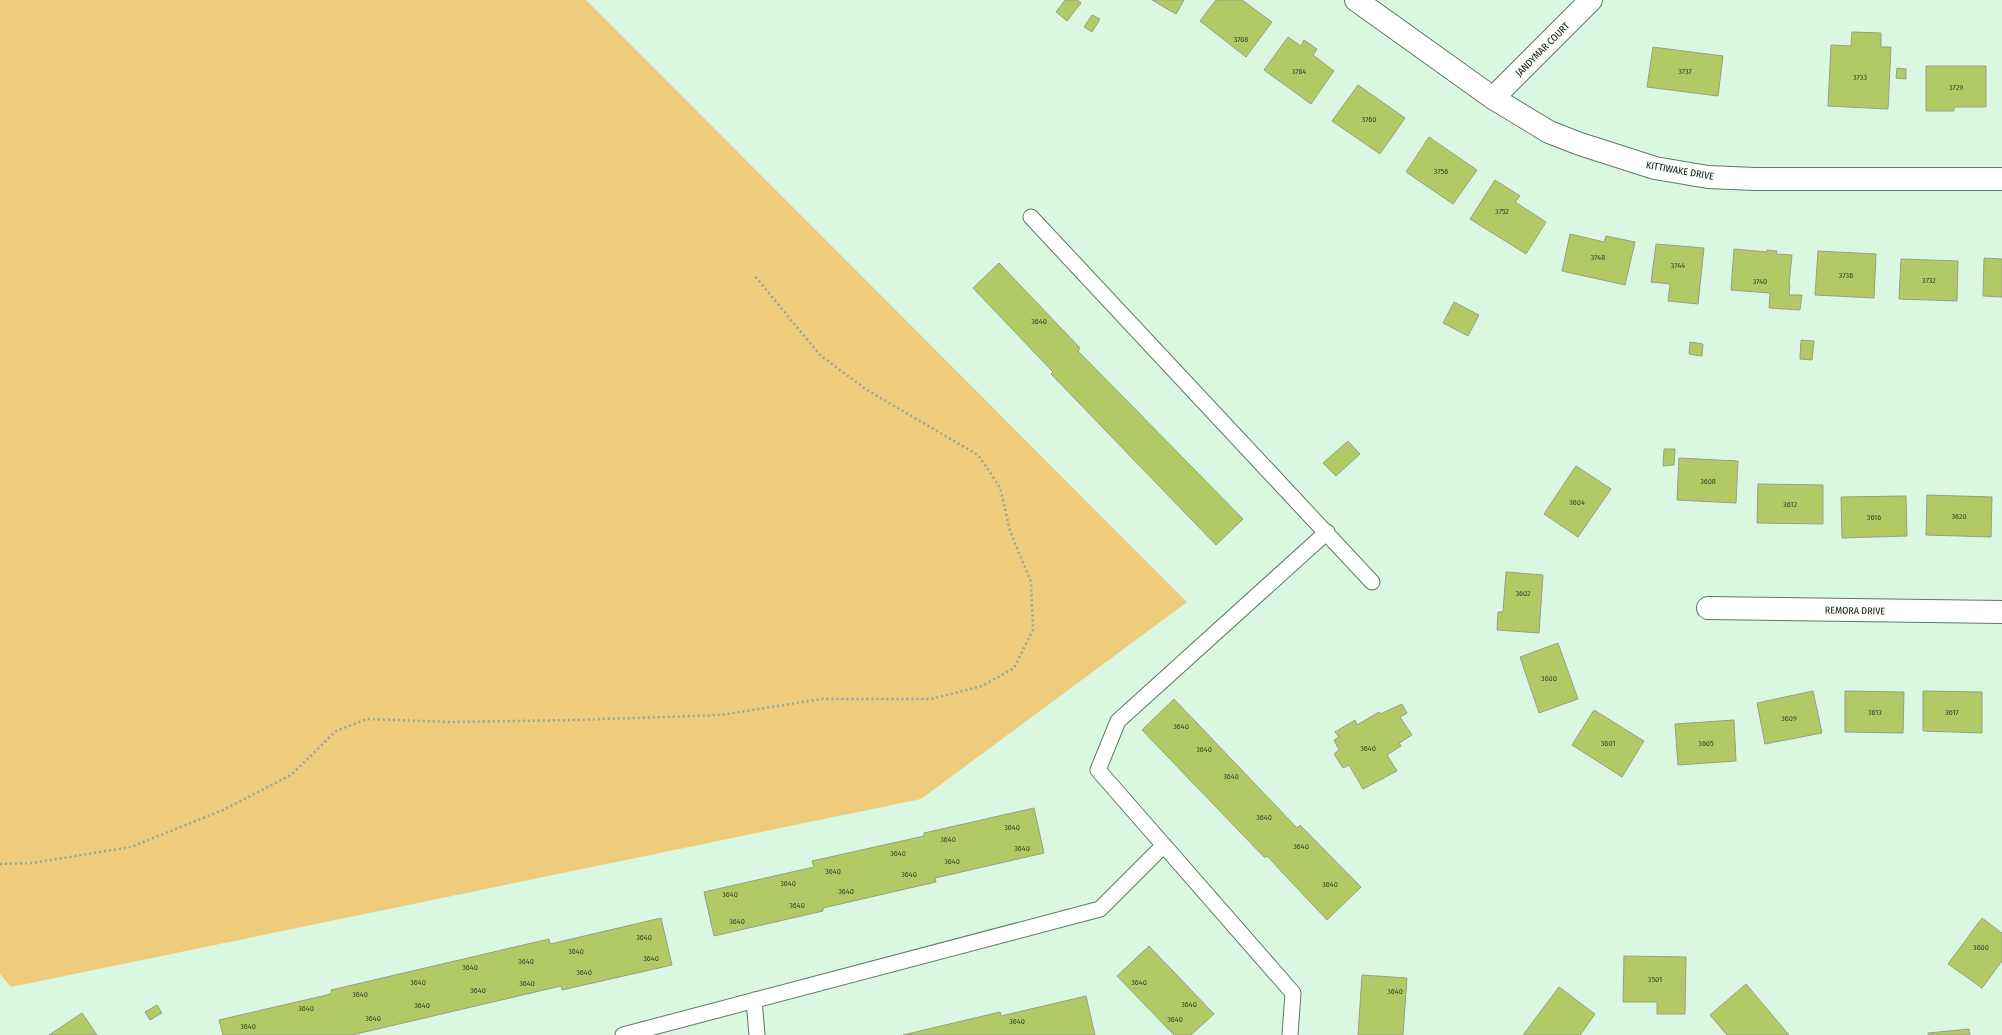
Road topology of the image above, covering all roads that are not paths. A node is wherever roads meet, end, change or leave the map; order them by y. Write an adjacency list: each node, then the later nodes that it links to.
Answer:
1 (1356, 0): 3 (street, KITTIWAKE DRIVE)
2 (1591, 0): 3 (street, JANDYMAR COURT)
3 (1493, 98): 4 (street, KITTIWAKE DRIVE)
4 (2002, 179)
5 (1031, 217): 6 (lane)
6 (1327, 532): 7 (lane); 10 (lane)
7 (1372, 582)
8 (1708, 608): 9 (street, REMORA DRIVE)
9 (2002, 612)
10 (1164, 845): 11 (lane); 14 (lane)
11 (754, 1000): 12 (lane); 13 (lane)
12 (622, 1035)
13 (757, 1035)
14 (1290, 1035)

